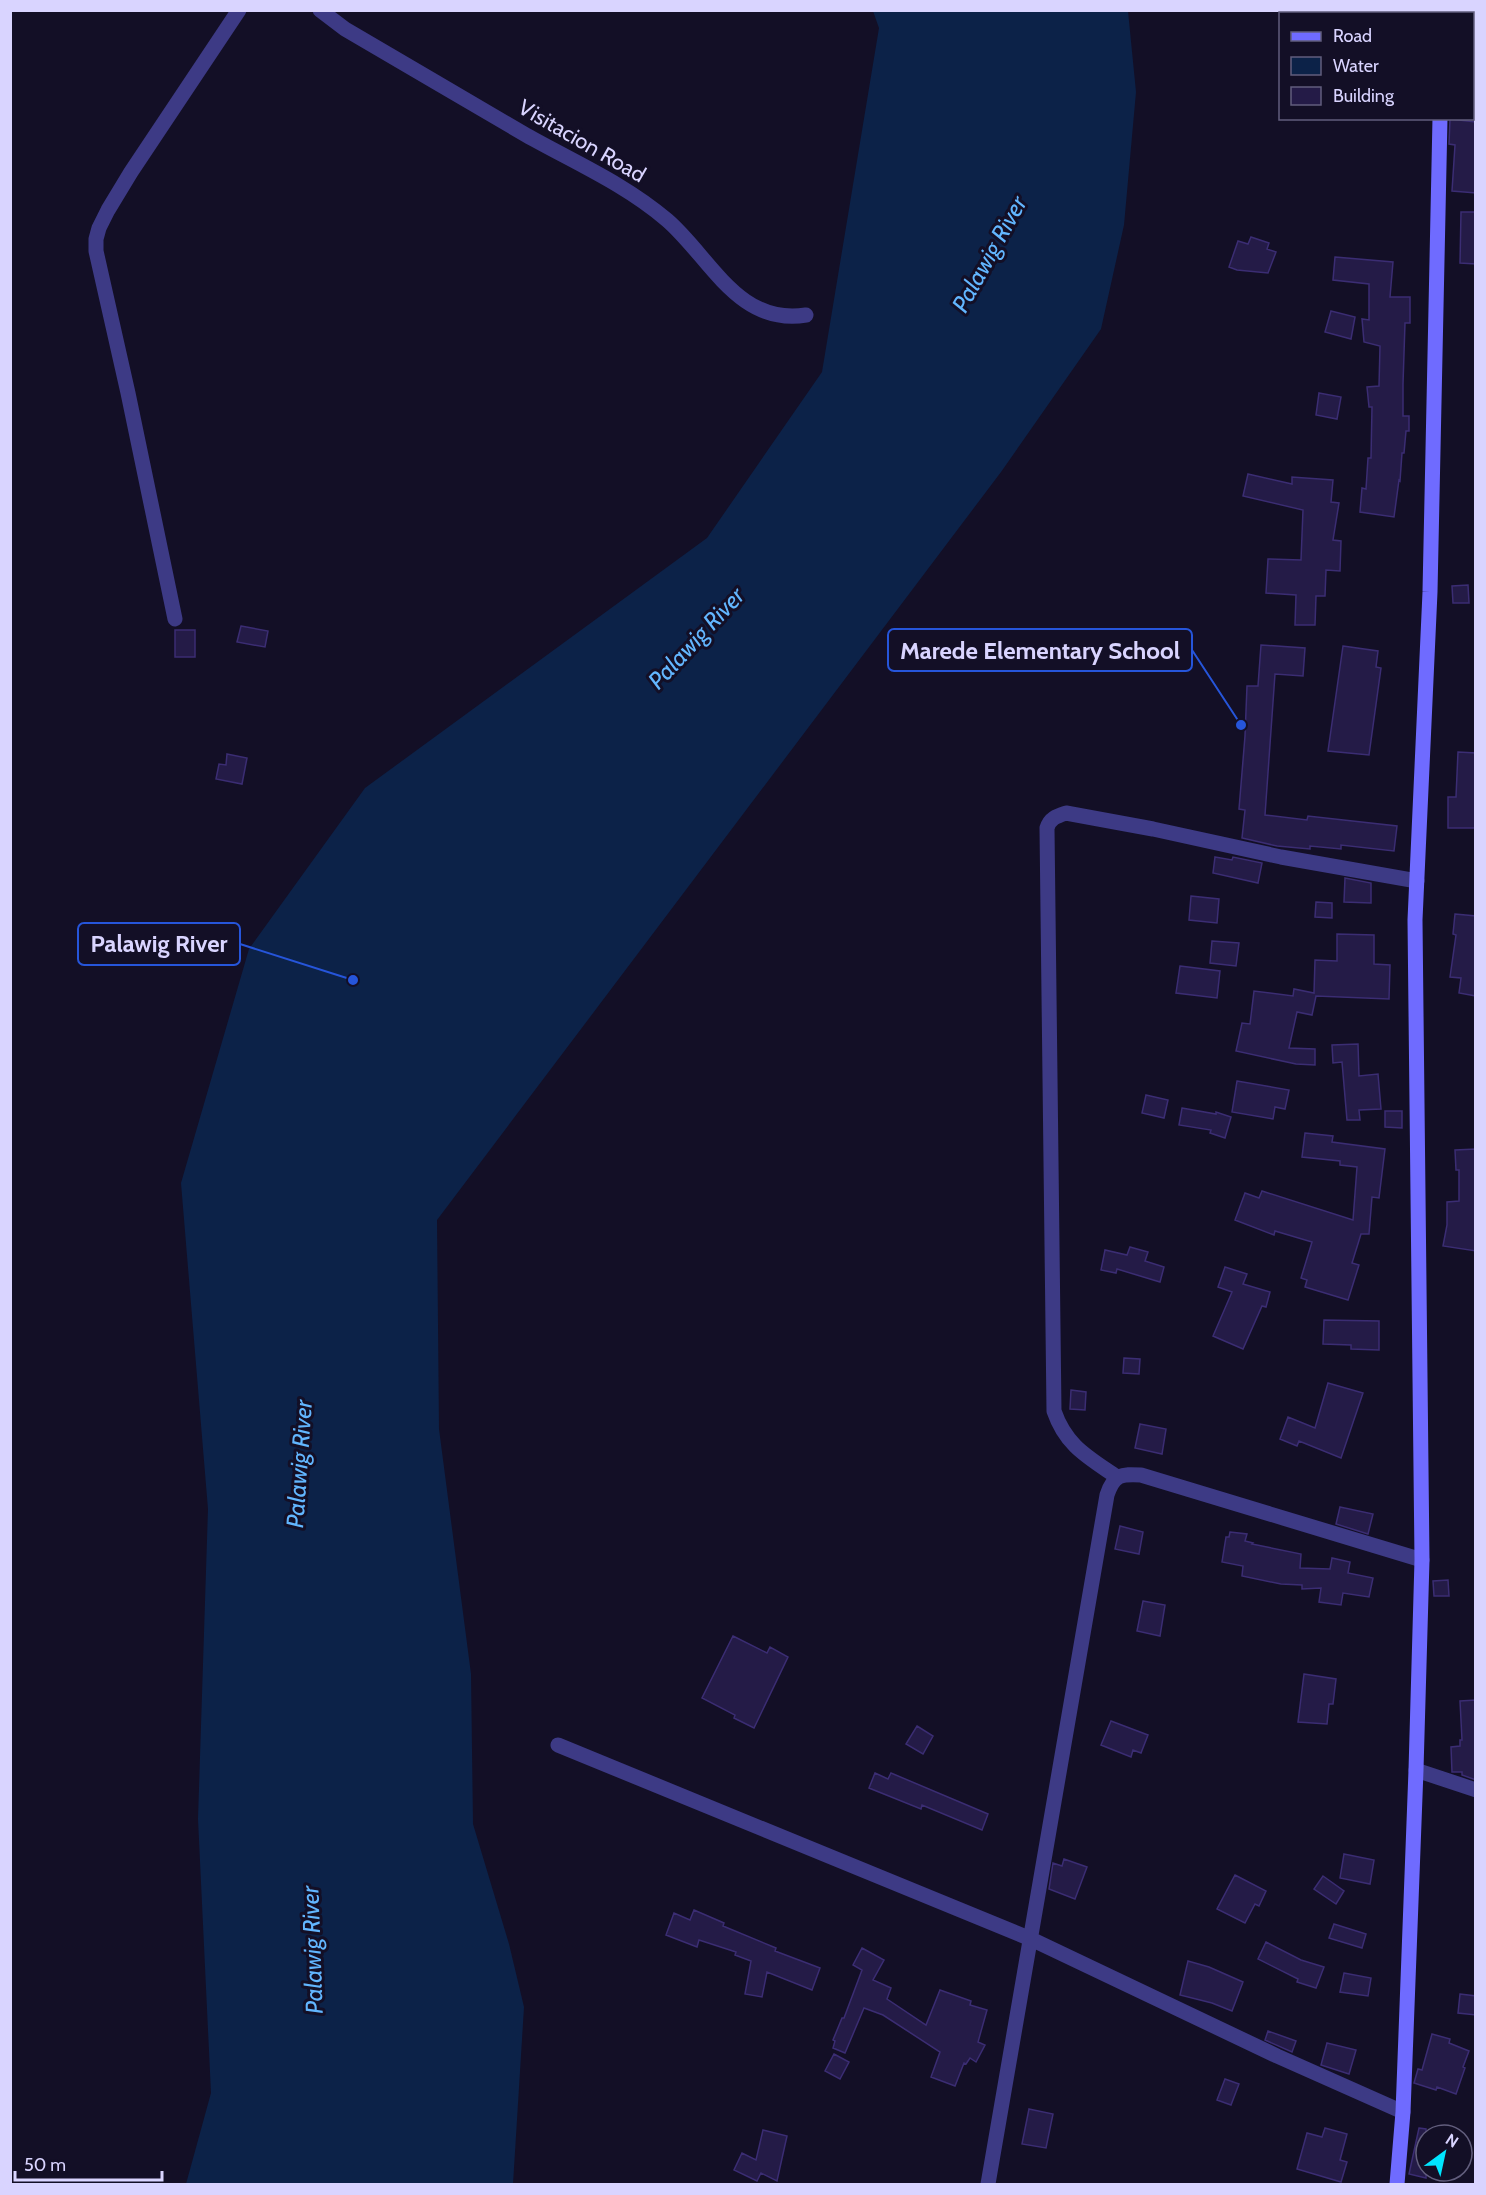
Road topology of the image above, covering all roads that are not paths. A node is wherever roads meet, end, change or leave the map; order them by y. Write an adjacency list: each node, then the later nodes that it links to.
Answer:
1 (239, 10): 5 (street)
2 (320, 10): 4 (street, Visitacion Road)
3 (1440, 120): 6 (street)
4 (806, 315)
5 (175, 619)
6 (1417, 881): 7 (street); 8 (street)
7 (1117, 1477): 8 (street); 12 (street)
8 (1422, 1560): 10 (street)
9 (558, 1745): 12 (street)
10 (1416, 1770): 11 (street); 13 (street)
11 (1476, 1790)
12 (1031, 1939): 13 (street); 14 (street)
13 (1403, 2112): 15 (street)
14 (988, 2184)
15 (1397, 2184)

